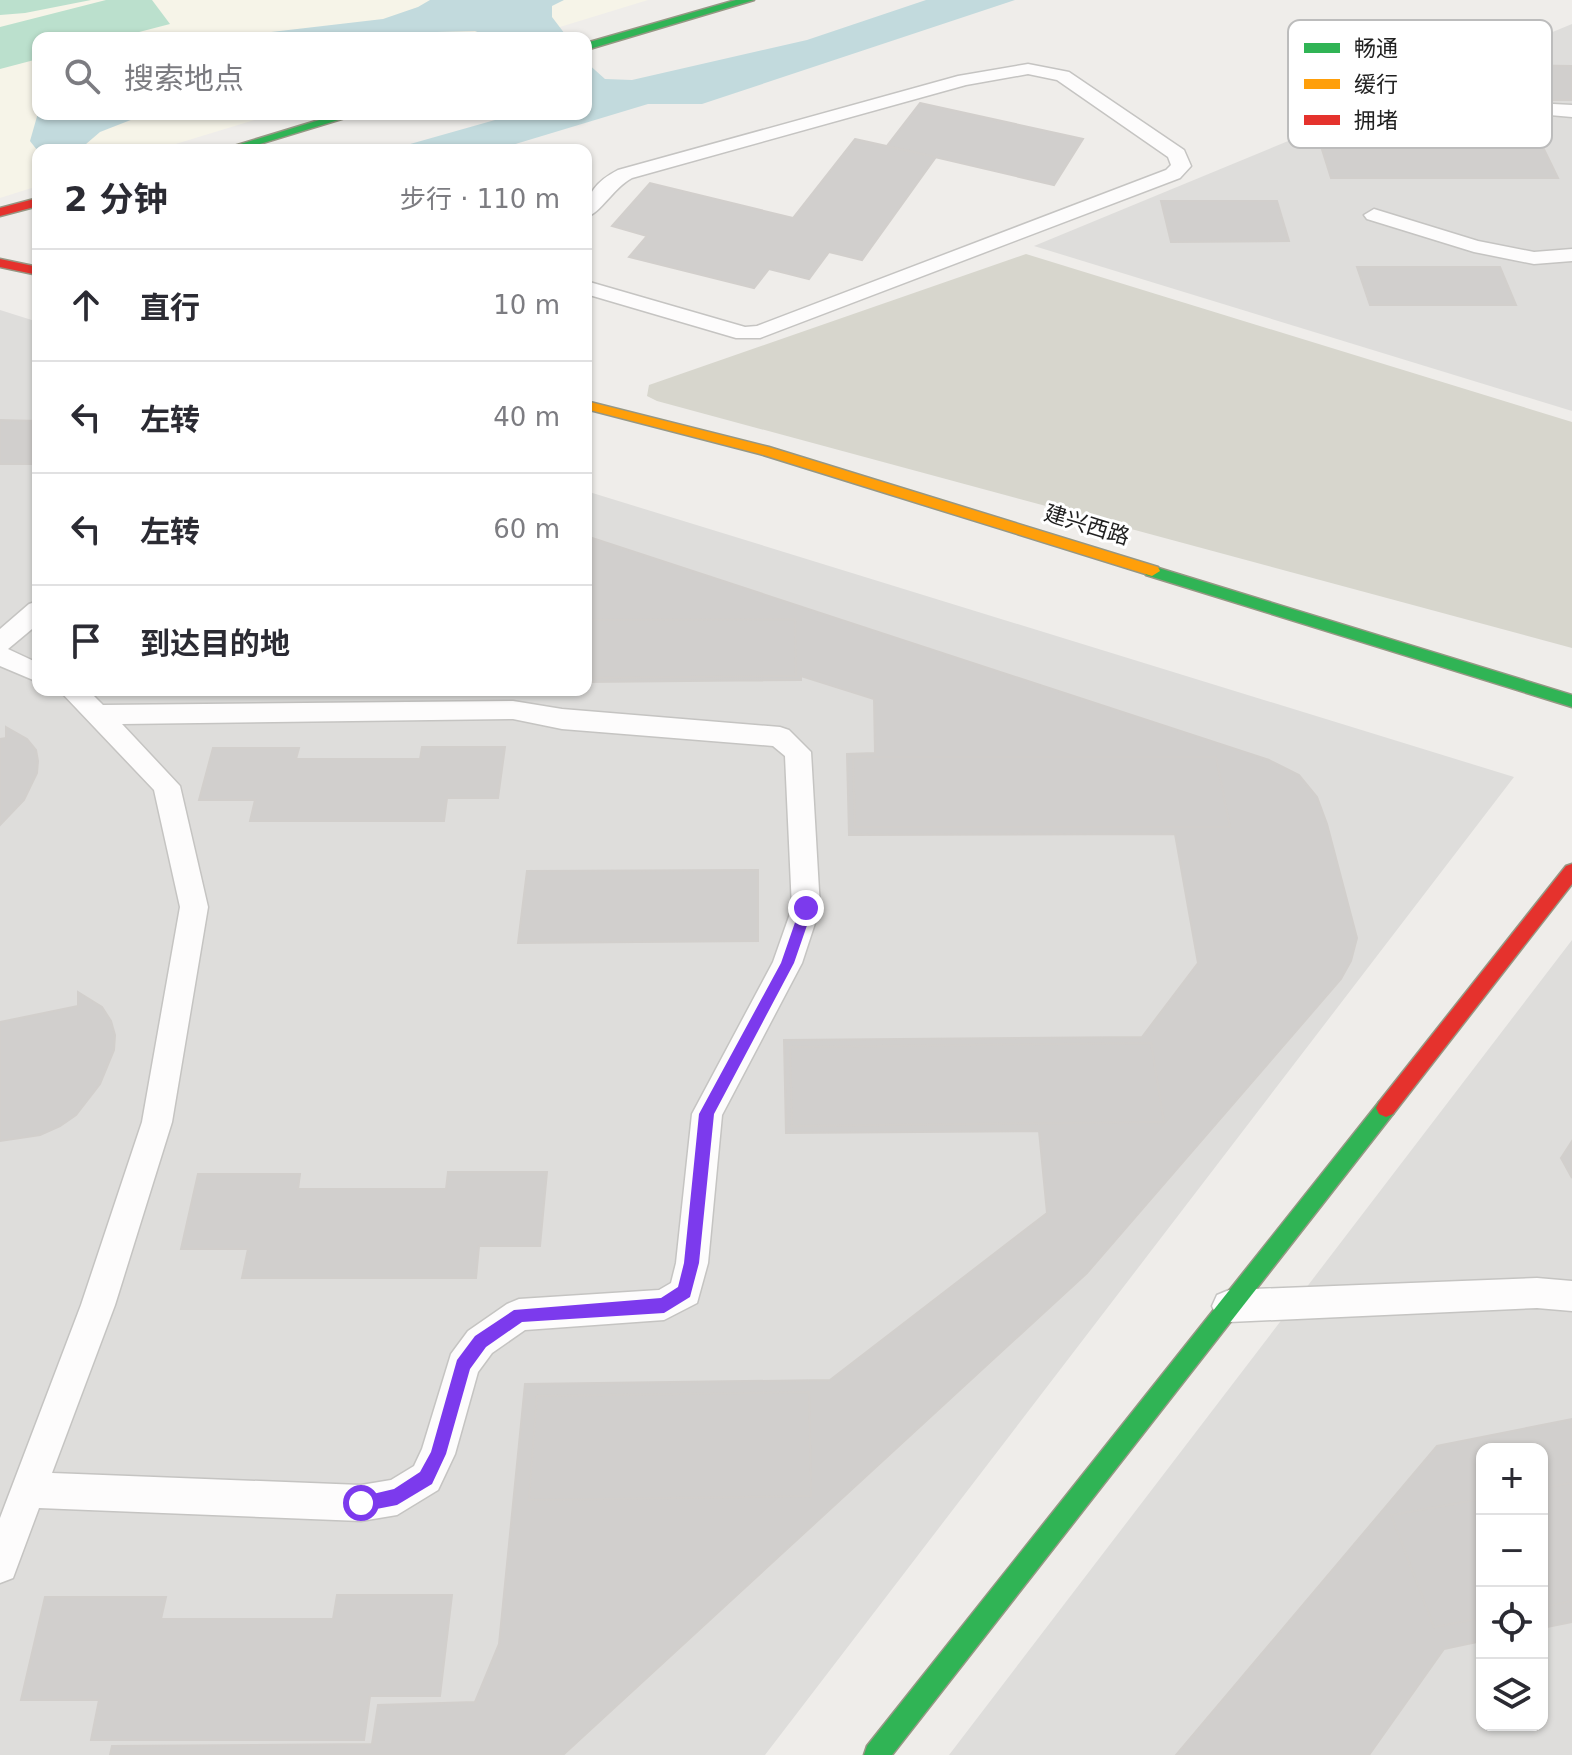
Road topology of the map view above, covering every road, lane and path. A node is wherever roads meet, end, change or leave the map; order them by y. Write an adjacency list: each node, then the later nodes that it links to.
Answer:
1 (748, 0): 2 (street)
2 (592, 45)
3 (1552, 110): 4 (lane)
4 (1572, 111)
5 (331, 120): 6 (street)
6 (248, 144)
7 (32, 204): 9 (street)
8 (592, 204): 14 (lane)
9 (0, 212)
10 (1374, 215): 11 (lane)
11 (1572, 255)
12 (0, 263): 13 (street)
13 (32, 270)
14 (592, 289)
15 (592, 407): 21 (street, 建兴西路)
16 (32, 615): 17 (lane)
17 (0, 643)
18 (0, 656): 19 (lane)
19 (32, 670)
20 (78, 696): 22 (lane)
21 (1572, 701)
22 (97, 715): 26 (lane); 26 (lane)
23 (1572, 871): 25 (street)
24 (1572, 1296): 25 (lane)
25 (1229, 1306): 28 (street)
26 (28, 1490): 27 (lane)
27 (0, 1565)
28 (876, 1755)

